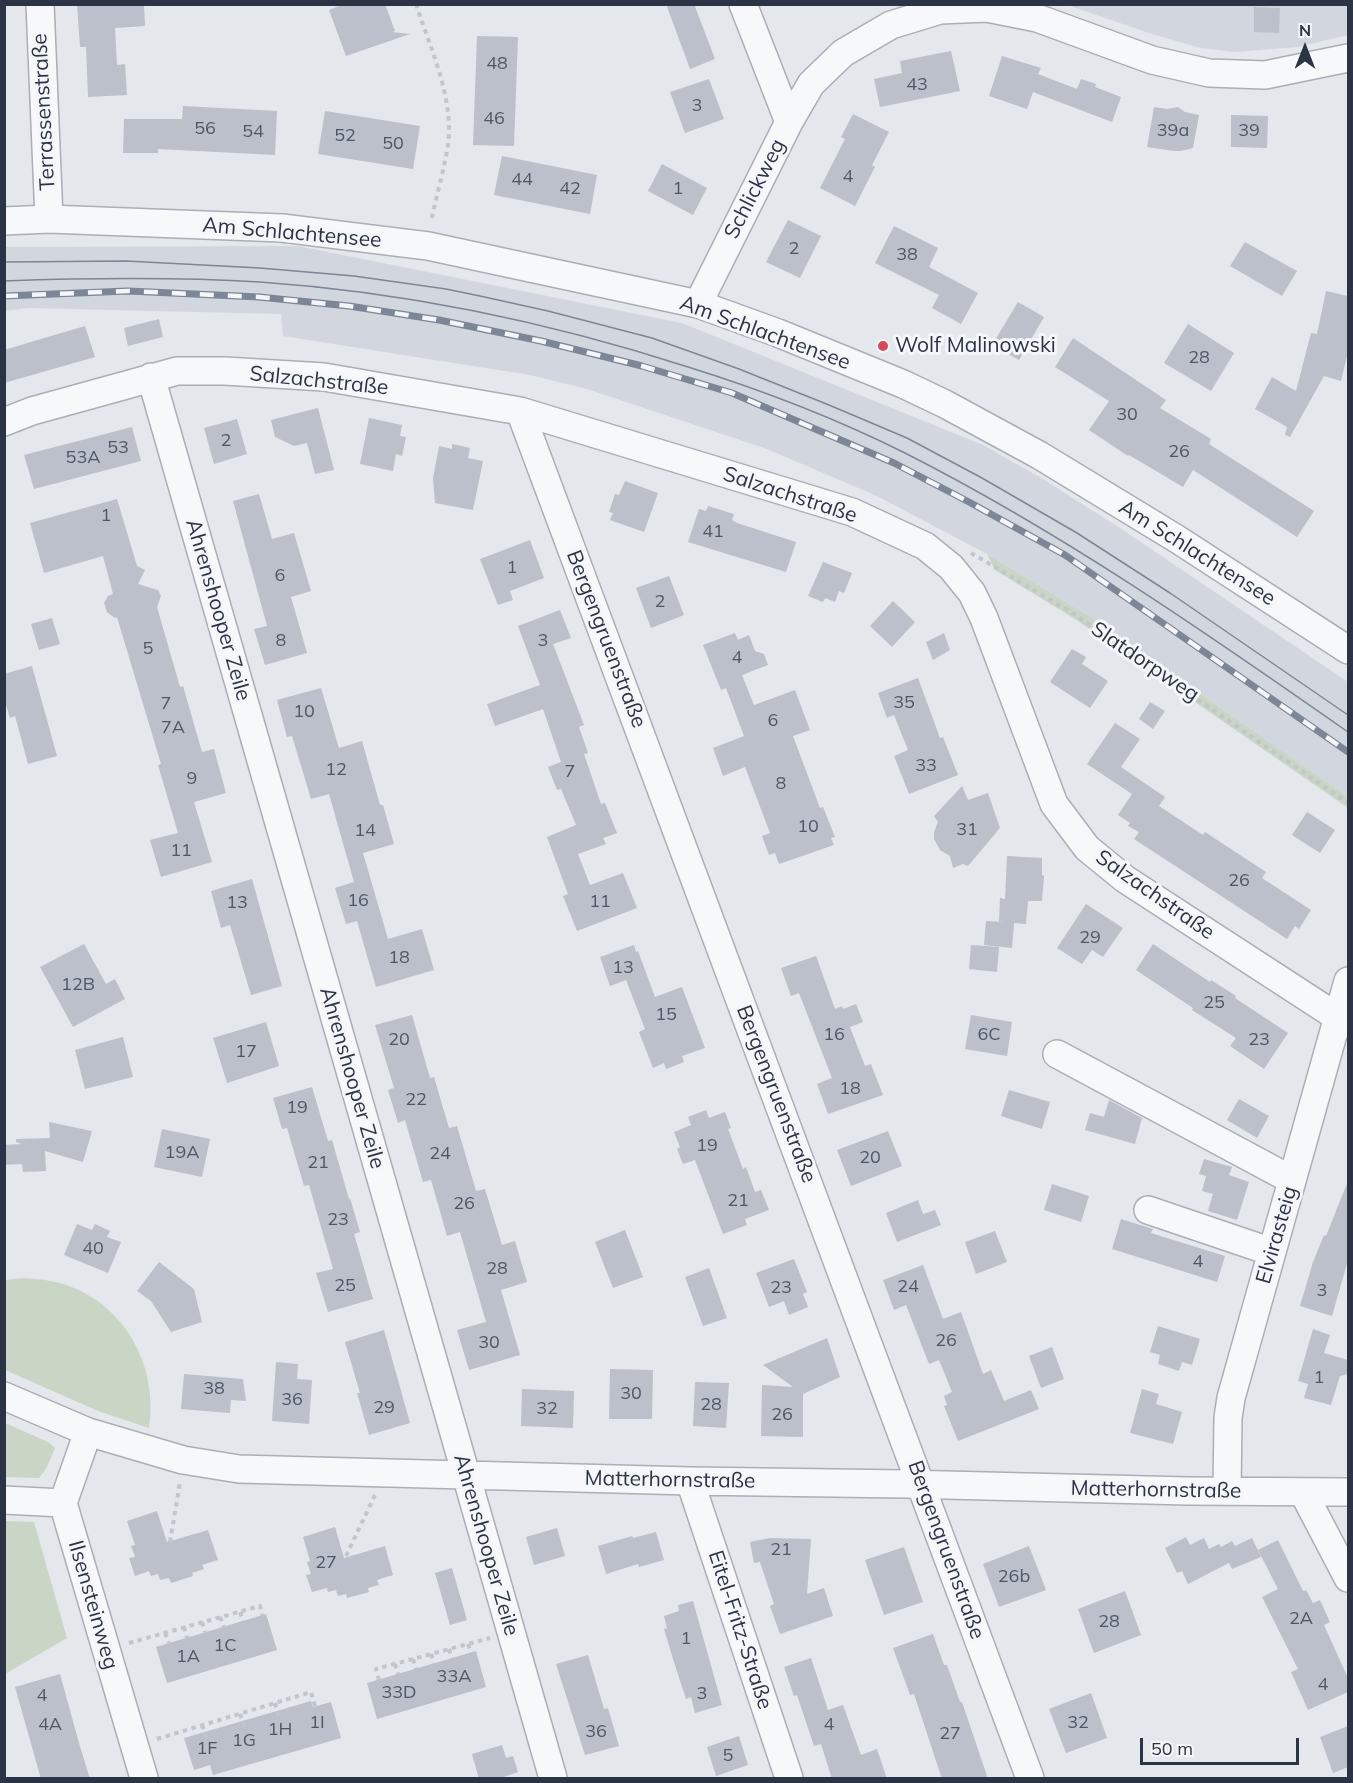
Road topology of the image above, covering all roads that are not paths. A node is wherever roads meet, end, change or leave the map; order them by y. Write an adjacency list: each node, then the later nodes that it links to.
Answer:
1 (39, 4): 5 (street, Terrassenstraße)
2 (743, 4): 4 (street, Schlickweg)
3 (1348, 58): 4 (street)
4 (789, 122): 7 (street, Schlickweg)
5 (49, 219): 6 (street, Am Schlachtensee); 7 (street, Am Schlachtensee)
6 (4, 221)
7 (698, 304): 11 (street, Am Schlachtensee)
8 (151, 377): 9 (street, Salzachstraße); 10 (street, Salzachstraße); 20 (street, Ahrenshooper Zeile)
9 (520, 411): 13 (street, Salzachstraße); 22 (street, Bergengruenstraße)
10 (4, 422)
11 (1348, 650)
12 (1348, 981): 13 (street, Elvirasteig)
13 (1344, 1021): 15 (street, Elvirasteig)
14 (1058, 1054): 15 (street)
15 (1292, 1180): 17 (street, Elvirasteig)
16 (1148, 1210): 17 (street)
17 (1272, 1252): 23 (street, Elvirasteig)
18 (4, 1396): 19 (street, Matterhornstraße)
19 (88, 1432): 20 (street, Matterhornstraße); 27 (street)
20 (466, 1475): 21 (street, Matterhornstraße); 30 (street, Ahrenshooper Zeile)
21 (690, 1481): 22 (street, Matterhornstraße); 31 (street, Eitel-Fritz-Straße)
22 (921, 1484): 23 (street, Matterhornstraße); 32 (street, Bergengruenstraße)
23 (1227, 1491): 24 (street, Matterhornstraße)
24 (1303, 1492): 25 (street, Matterhornstraße); 28 (street)
25 (1348, 1492)
26 (4, 1500): 27 (street)
27 (63, 1503): 29 (street, Ilsensteinweg)
28 (1348, 1578)
29 (144, 1779)
30 (553, 1779)
31 (789, 1779)
32 (1030, 1779)

